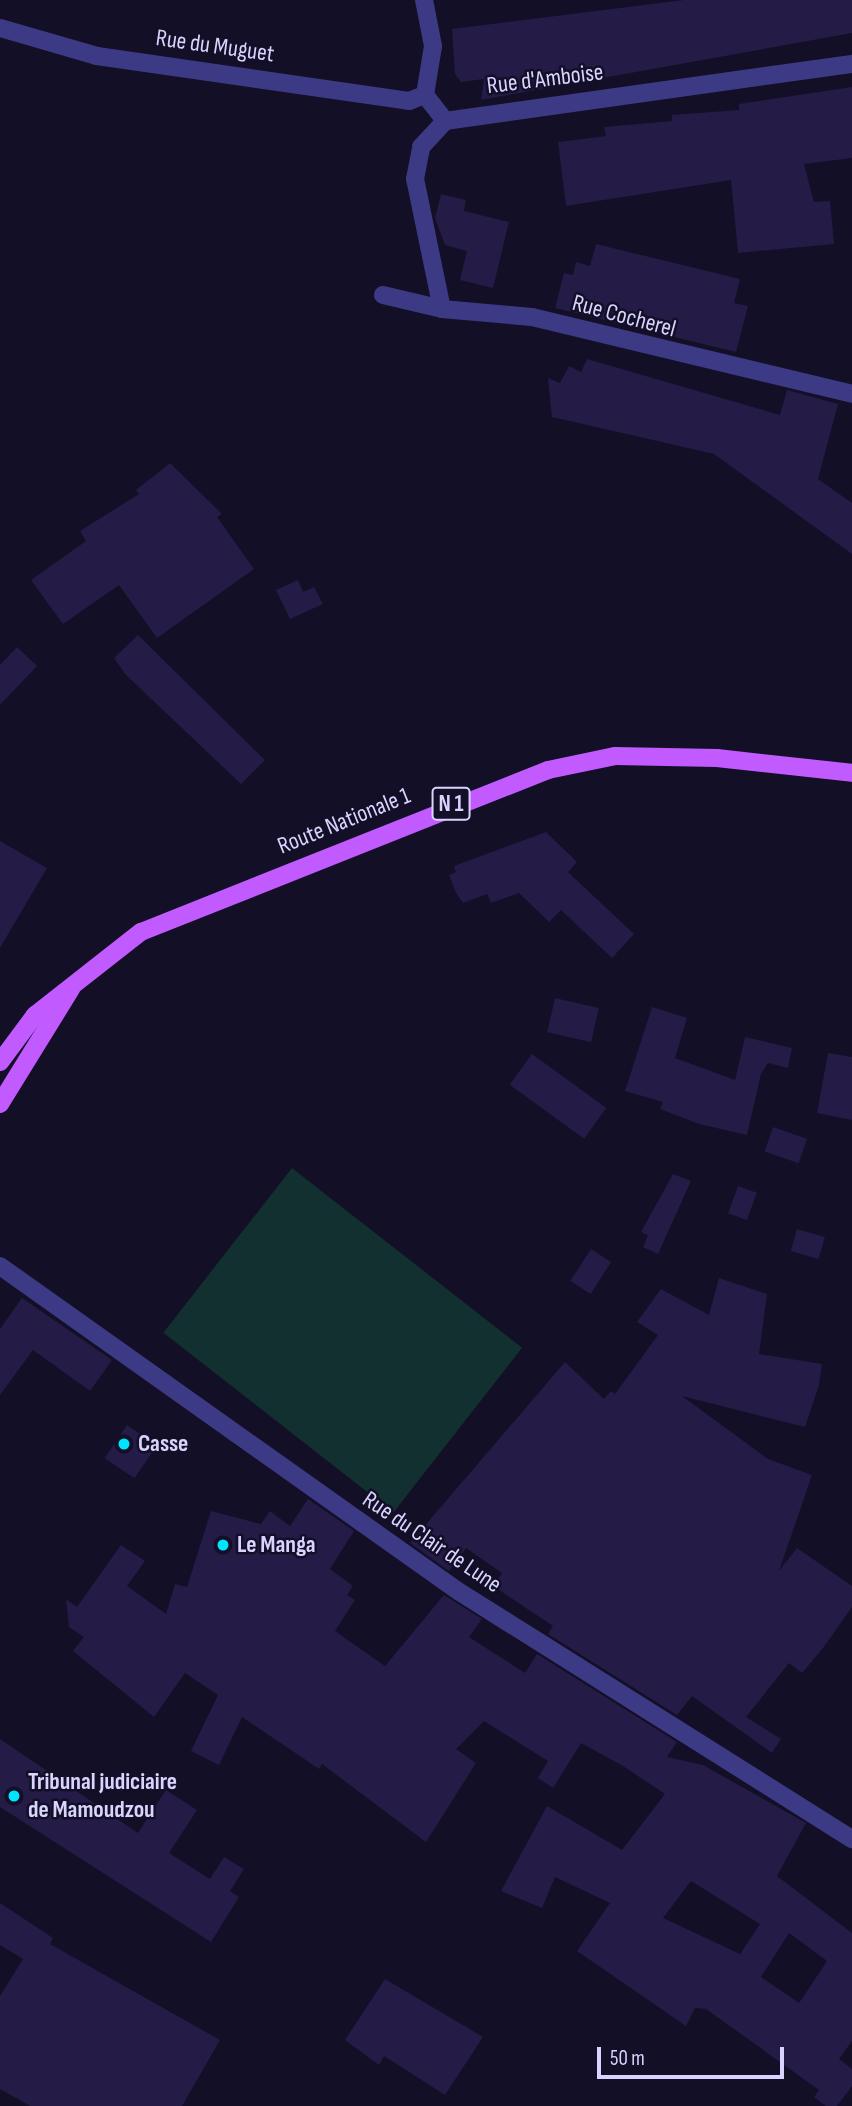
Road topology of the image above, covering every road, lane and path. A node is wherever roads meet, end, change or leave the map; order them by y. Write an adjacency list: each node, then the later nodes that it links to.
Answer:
1 (424, 0): 4 (street)
2 (0, 28): 4 (street, Rue du Muguet)
3 (852, 64): 5 (street, Rue d'Amboise)
4 (425, 94): 5 (street)
5 (445, 121): 7 (street)
6 (383, 295): 7 (street, Rue Cocherel)
7 (442, 309): 8 (street, Rue Cocherel)
8 (852, 394)
9 (852, 774): 10 (main road, Route Nationale 1 / N 1)
10 (79, 974): 11 (main road, Route Nationale 1 / N 1); 12 (main road, Route Nationale 1 / N 1)
11 (0, 1062)
12 (0, 1104)
13 (0, 1266): 14 (street, Rue du Clair de Lune)
14 (852, 1839)

